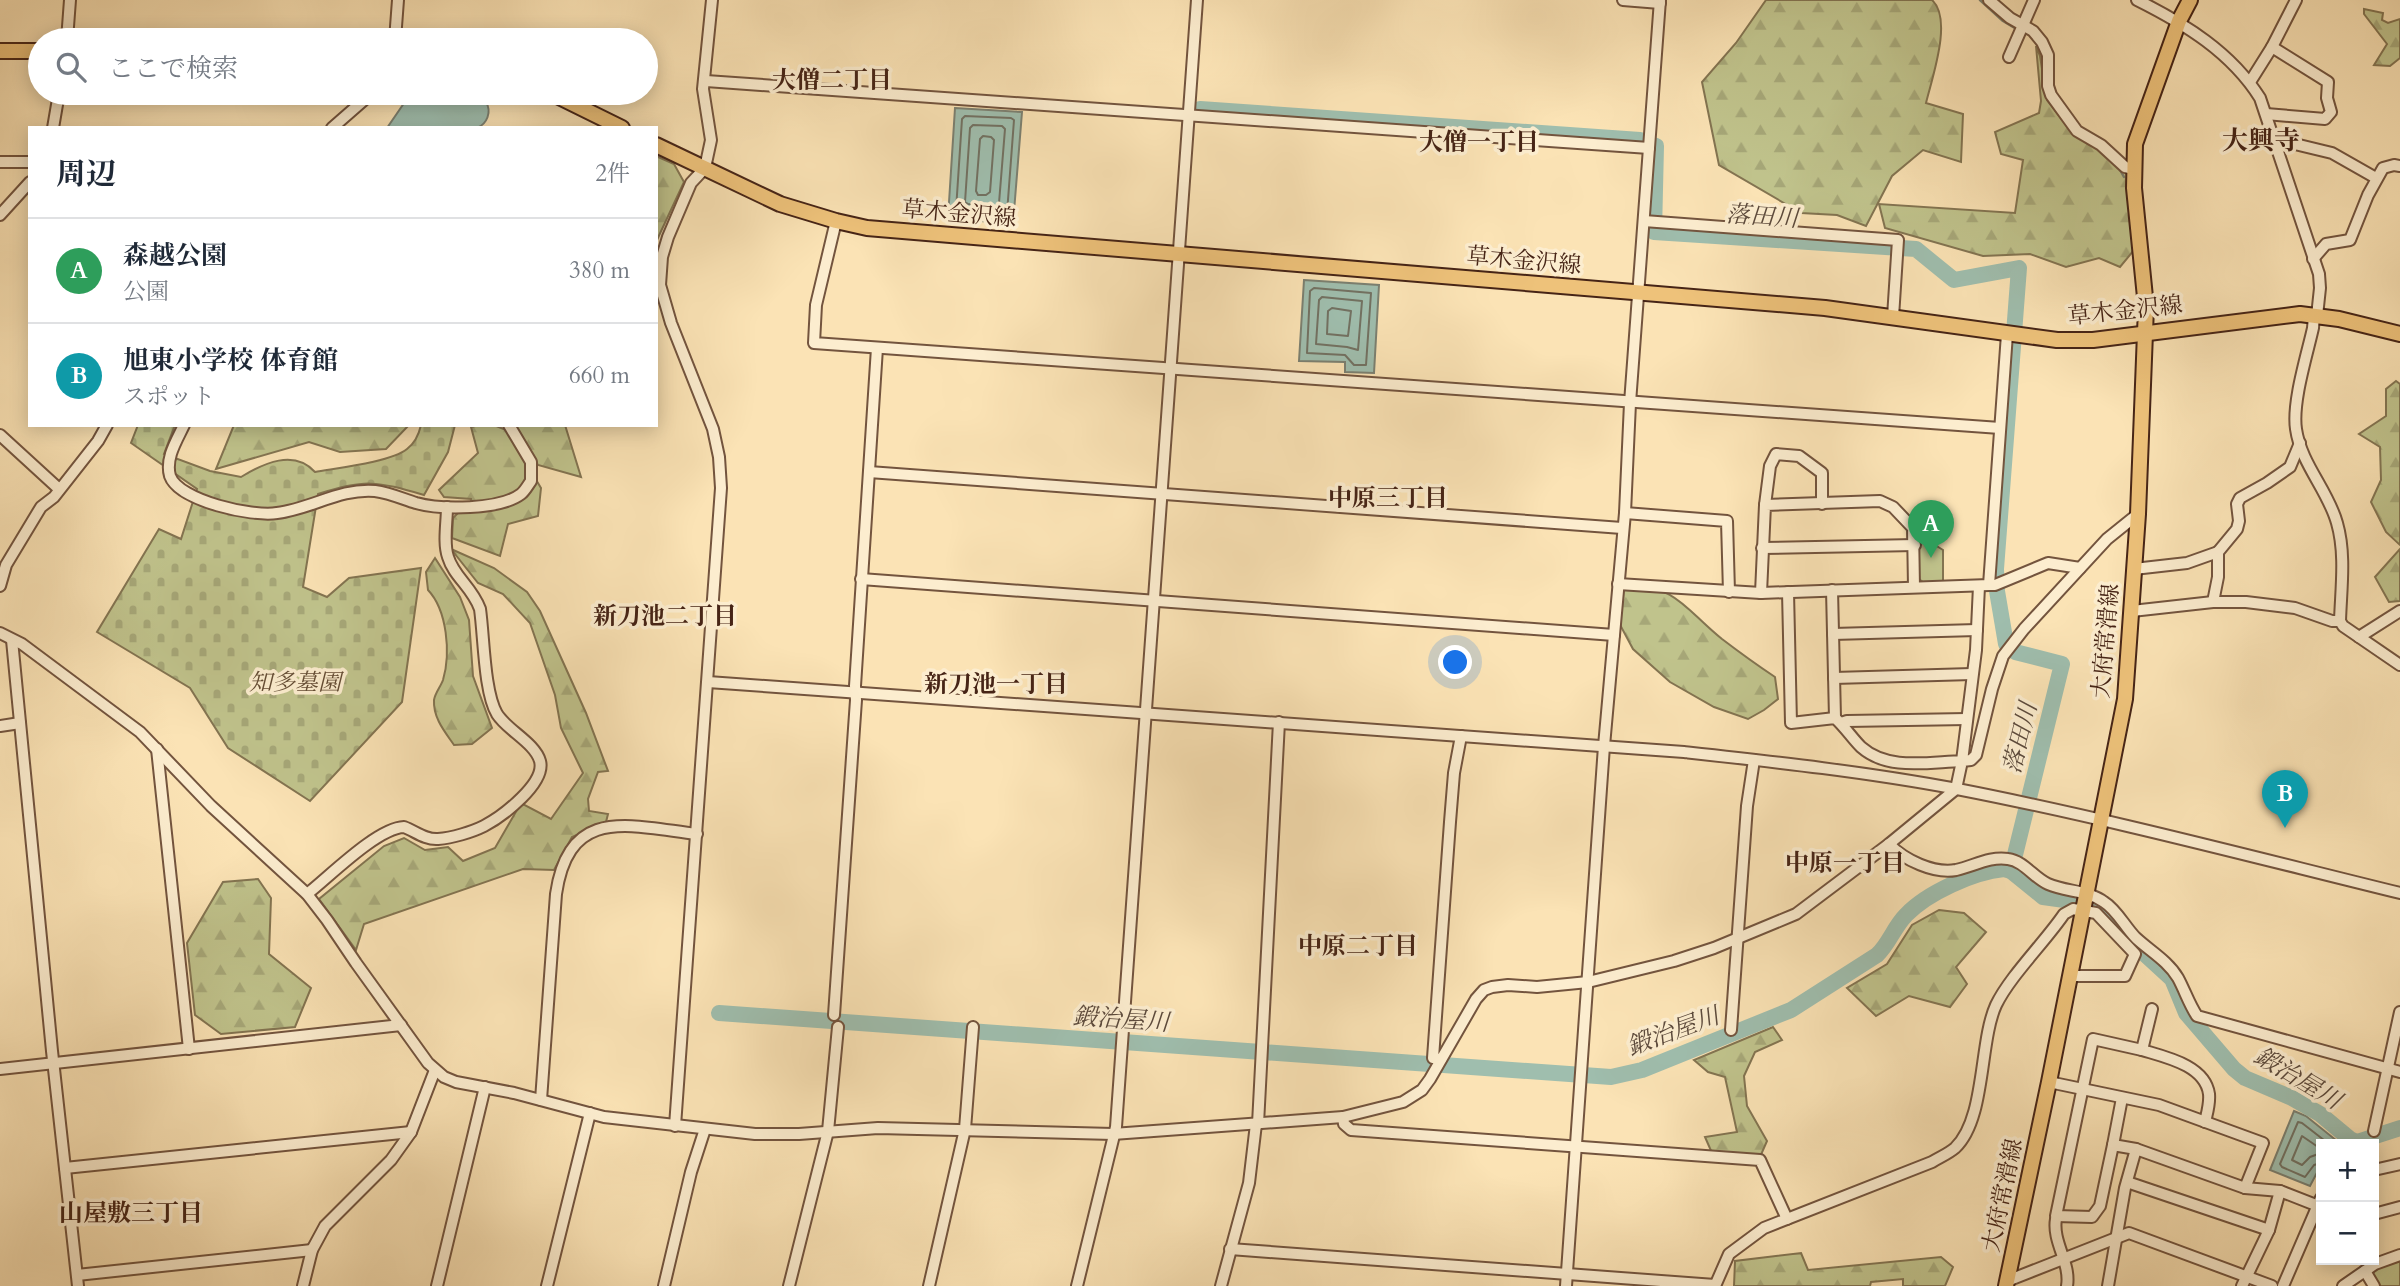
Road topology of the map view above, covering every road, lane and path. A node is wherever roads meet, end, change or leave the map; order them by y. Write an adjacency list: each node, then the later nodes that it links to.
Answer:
1 (70, 0): 14 (street)
2 (398, 0): 15 (street)
3 (712, 0): 20 (street)
4 (1197, 0): 26 (street)
5 (1623, 0): 11 (street)
6 (1989, 0): 13 (street)
7 (2034, 0): 13 (street)
8 (2137, 0): 12 (street)
9 (2190, 0): 12 (main road, 大府常滑線)
10 (2296, 0): 16 (street)
11 (1660, 1): 32 (street)
12 (2179, 21): 21 (street); 37 (main road, 大府常滑線)
13 (2023, 27): 19 (street); 37 (street)
14 (68, 28)
15 (396, 28)
16 (2272, 47): 21 (street); 25 (street)
17 (0, 51): 18 (main road)
18 (28, 51)
19 (2009, 57)
20 (706, 81): 26 (street); 36 (street)
21 (2250, 82): 25 (street)
22 (57, 105): 27 (street)
23 (358, 105): 28 (street)
24 (575, 105): 29 (main road)
25 (2266, 114): 30 (street)
26 (1188, 115): 32 (street); 43 (street)
27 (53, 126)
28 (334, 126)
29 (618, 126)
30 (2274, 139): 38 (street); 44 (street)
31 (658, 146): 36 (main road, 草木金沢線)
32 (1649, 148): 42 (street)
33 (0, 162): 34 (street)
34 (28, 162)
35 (2400, 166): 38 (street)
36 (705, 168): 41 (main road, 草木金沢線); 97 (street)
37 (2134, 169): 48 (main road, 大府常滑線)
38 (2376, 178): 44 (street)
39 (28, 184): 40 (street)
40 (0, 215)
41 (836, 221): 43 (main road, 草木金沢線); 51 (street)
42 (1644, 221): 45 (street); 47 (street)
43 (1178, 254): 45 (main road, 草木金沢線); 52 (street)
44 (2313, 259): 46 (street)
45 (1639, 292): 47 (main road, 草木金沢線); 53 (street)
46 (2316, 316): 48 (main road, 草木金沢線); 50 (main road, 草木金沢線); 59 (street)
47 (1893, 317): 49 (main road, 草木金沢線)
48 (2145, 332): 49 (main road, 草木金沢線); 67 (main road, 大府常滑線)
49 (2007, 334): 57 (street)
50 (2400, 334)
51 (877, 348): 52 (street); 60 (street)
52 (1170, 368): 53 (street); 62 (street)
53 (1630, 402): 57 (street); 66 (street)
54 (106, 427): 61 (street)
55 (183, 427): 65 (street)
56 (510, 427): 65 (street)
57 (2000, 428): 77 (street)
58 (0, 436): 61 (street)
59 (2300, 443): 71 (street); 87 (street)
60 (869, 472): 62 (street); 74 (street)
61 (59, 489): 76 (street)
62 (1161, 493): 68 (street); 83 (street)
63 (1822, 503): 64 (street); 64 (street); 69 (street)
64 (1765, 505): 70 (street)
65 (447, 507): 115 (street)
66 (1625, 513): 68 (street); 80 (street)
67 (2137, 514): 72 (street); 73 (main road, 大府常滑線)
68 (1622, 528): 75 (street)
69 (1915, 545): 70 (street); 78 (street)
70 (1762, 548): 82 (street)
71 (2218, 552): 73 (street); 84 (street)
72 (2080, 568): 77 (street); 109 (street)
73 (2134, 569): 85 (main road, 大府常滑線)
74 (862, 579): 83 (street); 98 (street)
75 (1618, 583): 80 (street); 91 (street)
76 (0, 586)
77 (1984, 586): 78 (street); 88 (street)
78 (1914, 587): 79 (street)
79 (1832, 590): 81 (street); 90 (street)
80 (1729, 592): 82 (street)
81 (1788, 592): 82 (street); 101 (street)
82 (1761, 593)
83 (1153, 601): 91 (street); 99 (street)
84 (2214, 603): 85 (street); 87 (street)
85 (2132, 611): 111 (main road, 大府常滑線)
86 (2400, 611): 92 (street)
87 (2340, 621): 92 (street)
88 (1977, 629): 90 (street); 95 (street)
89 (0, 633): 93 (street)
90 (1833, 634): 96 (street)
91 (1614, 635): 106 (street)
92 (2359, 637): 94 (street)
93 (12, 640): 103 (street); 107 (street)
94 (2400, 665)
95 (1972, 674): 96 (street); 100 (street)
96 (1834, 678): 101 (street)
97 (708, 682): 98 (street); 112 (street)
98 (855, 693): 99 (street); 122 (street)
99 (1144, 714): 102 (street); 150 (street)
100 (1967, 719): 101 (street); 109 (street)
101 (1838, 721): 109 (street)
102 (1279, 722): 105 (street); 143 (street)
103 (20, 723): 104 (street); 129 (street)
104 (0, 726)
105 (1461, 736): 106 (street); 130 (street)
106 (1604, 746): 108 (street); 119 (street)
107 (157, 749): 115 (street); 127 (street)
108 (1755, 760): 110 (street); 117 (street)
109 (1962, 761): 110 (street)
110 (1956, 789): 111 (street); 113 (street)
111 (2099, 820): 114 (street); 116 (main road, 大府常滑線)
112 (696, 834): 139 (street); 144 (street)
113 (1889, 844): 116 (street); 117 (street)
114 (2400, 893)
115 (307, 894): 123 (street)
116 (2084, 903): 118 (main road, 大府常滑線); 118 (street); 131 (street); 164 (street)
117 (1737, 939): 119 (street); 125 (street)
118 (2071, 976): 135 (main road, 大府常滑線)
119 (1588, 982): 130 (street); 152 (street)
120 (2152, 1009): 128 (street)
121 (2400, 1013): 131 (street)
122 (834, 1014)
123 (401, 1025): 127 (street); 133 (street)
124 (838, 1027): 147 (street)
125 (1731, 1030)
126 (973, 1031): 146 (street)
127 (189, 1049): 129 (street)
128 (2143, 1050): 137 (street); 142 (street)
129 (54, 1062): 132 (street); 155 (street)
130 (1439, 1063): 141 (street)
131 (2387, 1068): 134 (street); 148 (street)
132 (0, 1069)
133 (435, 1070): 136 (street); 149 (street)
134 (2400, 1072)
135 (2049, 1082): 137 (street); 177 (main road, 大府常滑線)
136 (485, 1087): 139 (street); 180 (street)
137 (2081, 1089): 138 (street); 151 (street)
138 (2122, 1098): 142 (street); 151 (street)
139 (541, 1100): 140 (street)
140 (590, 1113): 144 (street); 181 (street)
141 (1343, 1117): 143 (street); 152 (street)
142 (2205, 1122): 158 (street)
143 (1257, 1124): 150 (street); 168 (street)
144 (675, 1126): 145 (street)
145 (705, 1129): 147 (street); 182 (street)
146 (965, 1129): 147 (street); 150 (street); 184 (street)
147 (828, 1131): 183 (street)
148 (2374, 1131)
149 (411, 1132): 155 (street); 169 (street)
150 (1112, 1134): 185 (street)
151 (2113, 1145): 153 (street)
152 (1577, 1146): 164 (street); 174 (street)
153 (2136, 1149): 157 (street); 158 (street)
154 (2400, 1164): 156 (street)
155 (65, 1168): 175 (street)
156 (2379, 1169)
157 (2127, 1182): 166 (street); 167 (street)
158 (2245, 1188): 159 (street)
159 (2280, 1191): 160 (street); 166 (street)
160 (2316, 1203)
161 (2400, 1207): 163 (street)
162 (2316, 1213): 191 (street)
163 (2379, 1213)
164 (1787, 1219): 188 (street)
165 (2056, 1219): 171 (street)
166 (2269, 1230): 176 (street)
167 (2118, 1236): 171 (street); 176 (street); 178 (street)
168 (1230, 1249): 174 (street); 186 (street)
169 (312, 1250): 175 (street); 179 (street)
170 (2400, 1255): 172 (street)
171 (2063, 1260): 177 (street); 189 (street)
172 (2379, 1262)
173 (2371, 1265): 192 (street); 193 (street)
174 (1566, 1273): 187 (street); 188 (street)
175 (78, 1281)
176 (2244, 1281): 190 (street)
177 (2006, 1283)
178 (2111, 1285)
179 (303, 1286)
180 (437, 1286)
181 (547, 1286)
182 (664, 1286)
183 (789, 1286)
184 (929, 1286)
185 (1077, 1286)
186 (1221, 1286)
187 (1566, 1286)
188 (1715, 1286)
189 (2067, 1286)
190 (2272, 1286)
191 (2283, 1286)
192 (2343, 1286)
193 (2374, 1286)

